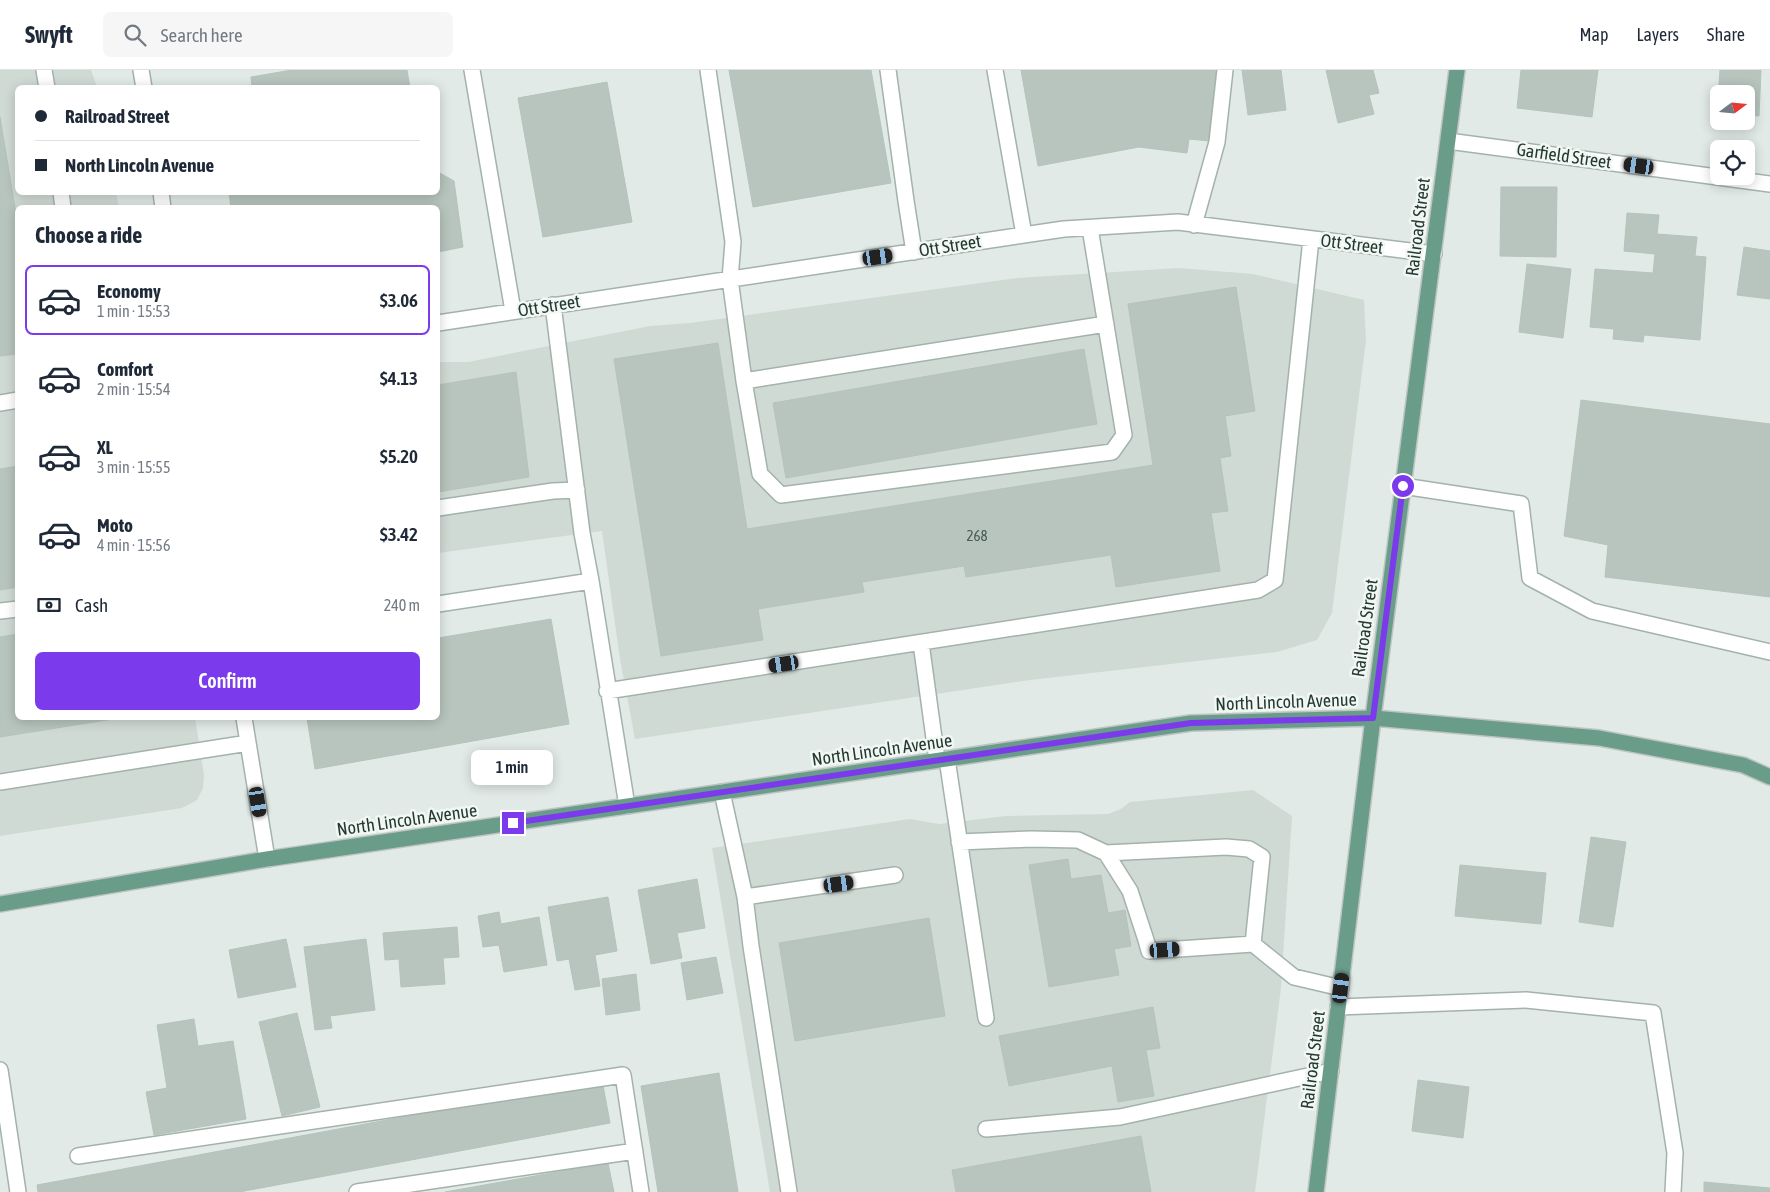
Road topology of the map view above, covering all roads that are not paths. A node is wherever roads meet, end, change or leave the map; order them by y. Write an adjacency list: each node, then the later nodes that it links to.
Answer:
1 (44, 70): 9 (street)
2 (141, 70): 10 (street)
3 (472, 70): 21 (street)
4 (708, 70): 19 (street)
5 (888, 70): 17 (street)
6 (995, 70): 15 (street)
7 (1225, 70): 13 (street)
8 (1457, 70): 11 (main road, Railroad Street)
9 (46, 85)
10 (144, 85)
11 (1448, 141): 12 (street, Garfield Street); 18 (main road, Railroad Street)
12 (1770, 184)
13 (1194, 224): 14 (street, Ott Street); 16 (street, Ott Street)
14 (1090, 228): 15 (street, Ott Street); 23 (street)
15 (1024, 235): 17 (street, Ott Street)
16 (1311, 239): 18 (street, Ott Street); 34 (street)
17 (914, 252): 19 (street, Ott Street)
18 (1434, 254): 27 (main road, Railroad Street)
19 (730, 279): 20 (street, Ott Street); 24 (street)
20 (553, 305): 21 (street, Ott Street); 28 (street)
21 (513, 311): 22 (street, Ott Street)
22 (440, 323)
23 (1106, 324): 24 (street); 24 (street)
24 (744, 381)
25 (15, 400): 26 (street)
26 (0, 403)
27 (1403, 486): 35 (street); 37 (main road, Railroad Street)
28 (576, 490): 29 (street); 30 (street)
29 (440, 508)
30 (591, 581): 31 (street); 36 (street)
31 (440, 604)
32 (15, 609): 33 (street)
33 (0, 611)
34 (921, 642): 36 (street); 40 (street)
35 (1770, 652)
36 (607, 691): 44 (street)
37 (1373, 718): 40 (main road, North Lincoln Avenue); 41 (main road, North Lincoln Avenue); 52 (main road, Railroad Street)
38 (244, 720): 39 (street)
39 (248, 743): 42 (street); 47 (street)
40 (942, 760): 43 (main road, North Lincoln Avenue); 45 (street)
41 (1770, 777)
42 (0, 782)
43 (722, 792): 44 (main road, North Lincoln Avenue); 49 (street)
44 (626, 806): 47 (main road, North Lincoln Avenue)
45 (959, 842): 46 (street); 54 (street)
46 (1106, 853): 51 (street); 51 (street)
47 (267, 859): 50 (main road, North Lincoln Avenue)
48 (895, 875): 49 (street)
49 (745, 897): 63 (street)
50 (0, 904)
51 (1253, 944): 52 (street)
52 (1341, 988): 53 (main road, Railroad Street)
53 (1338, 1007): 56 (main road, Railroad Street); 65 (street)
54 (986, 1018)
55 (0, 1070): 60 (street)
56 (1330, 1070): 57 (street); 64 (main road, Railroad Street)
57 (986, 1129)
58 (635, 1150): 59 (street); 61 (street); 62 (street)
59 (78, 1156)
60 (18, 1192)
61 (357, 1192)
62 (641, 1192)
63 (789, 1192)
64 (1316, 1192)
65 (1673, 1192)

